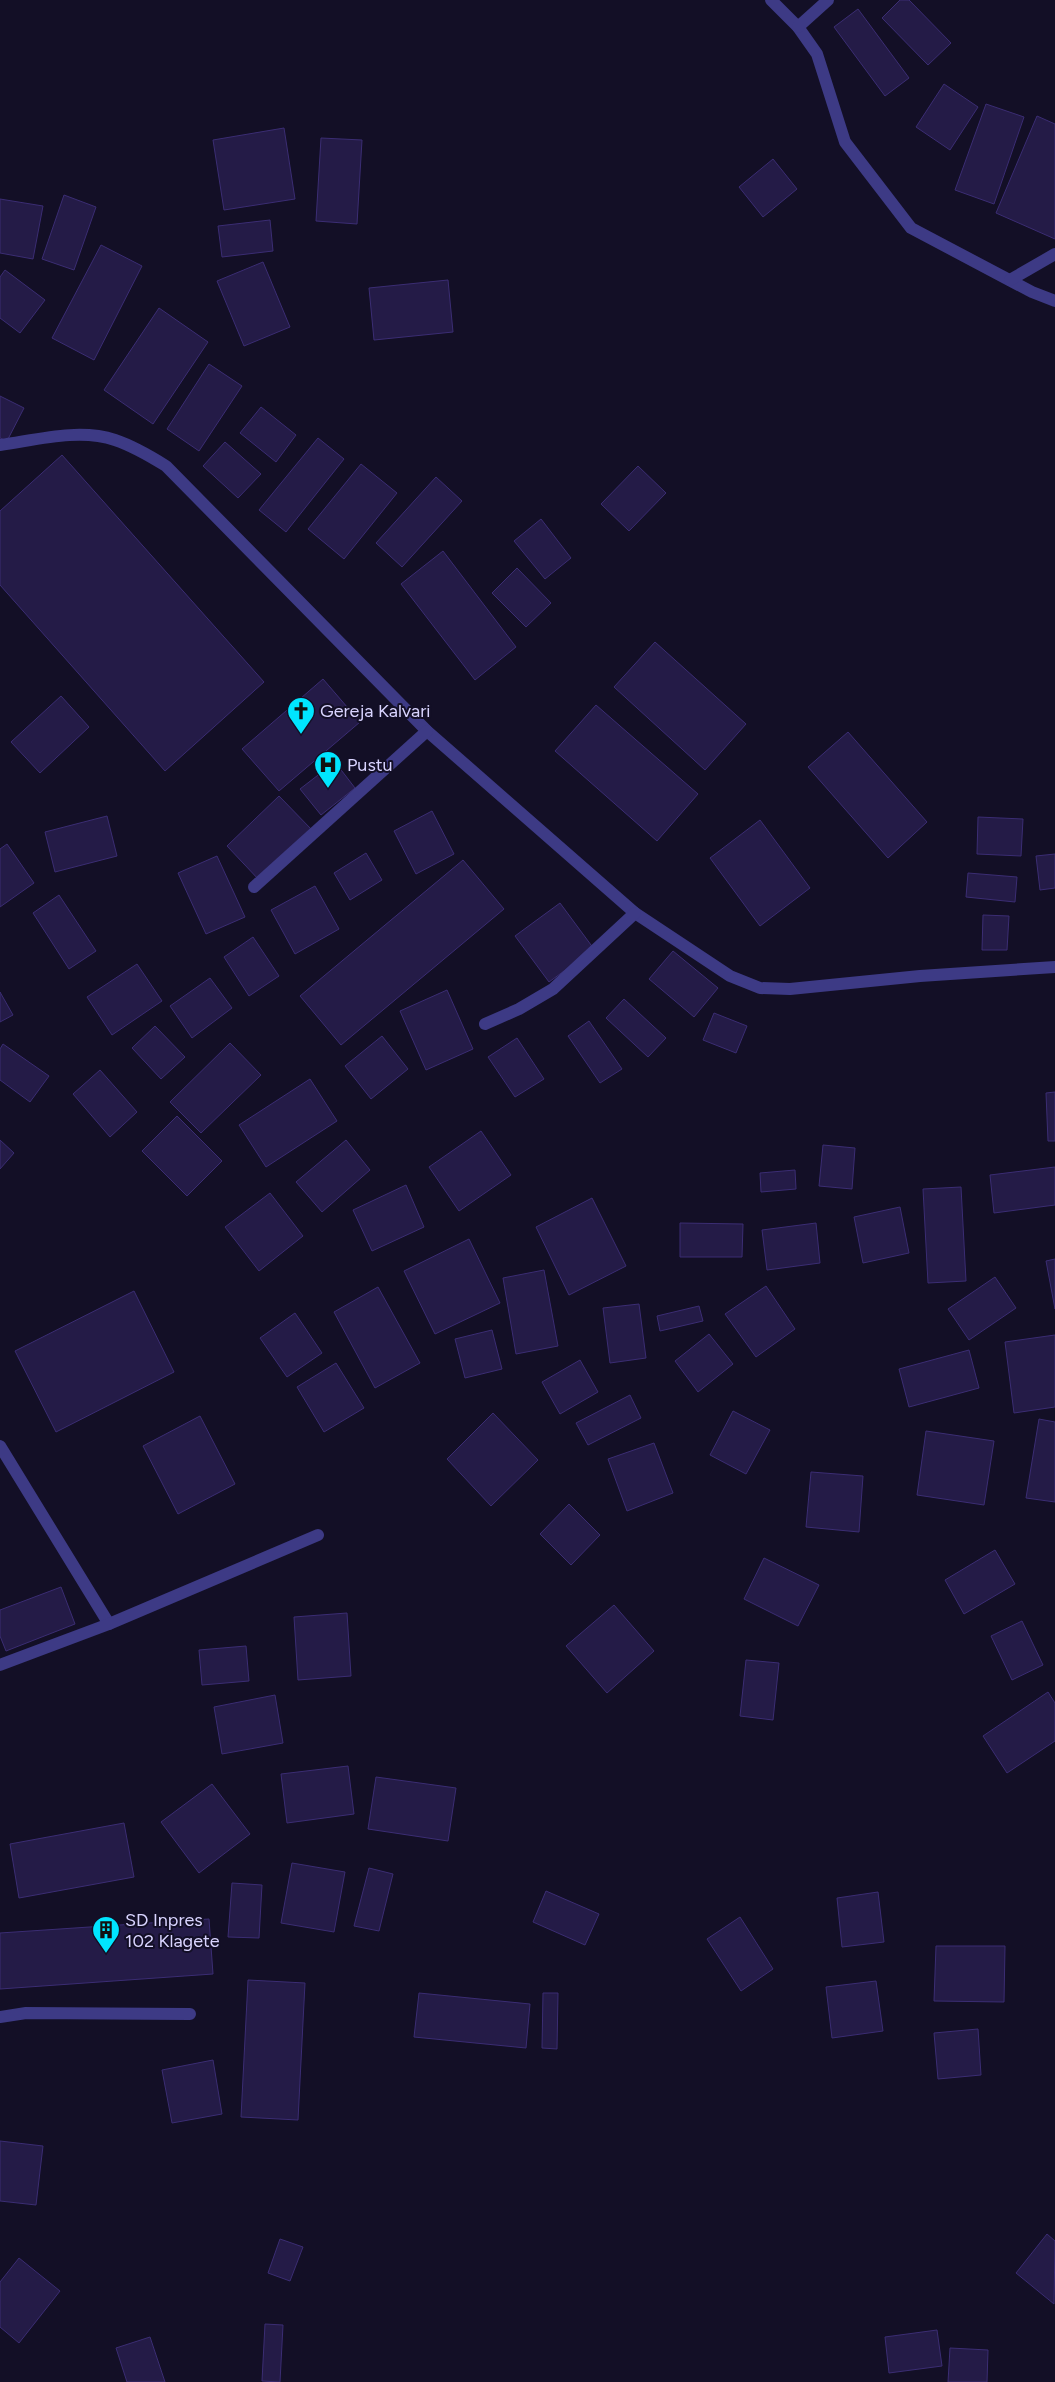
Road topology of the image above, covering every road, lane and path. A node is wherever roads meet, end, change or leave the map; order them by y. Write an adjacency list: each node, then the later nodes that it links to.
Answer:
1 (771, 0): 3 (street)
2 (828, 0): 3 (street)
3 (798, 27): 5 (street)
4 (1055, 254): 5 (street)
5 (1010, 280): 6 (street)
6 (1055, 301)
7 (0, 445): 8 (street)
8 (427, 731): 9 (street); 10 (street)
9 (254, 887)
10 (634, 913): 11 (street); 12 (street)
11 (1055, 967)
12 (485, 1024)
13 (0, 1446): 15 (street)
14 (318, 1535): 15 (street)
15 (109, 1624): 16 (street)
16 (0, 1665)
17 (190, 2014): 18 (street)
18 (0, 2017)

